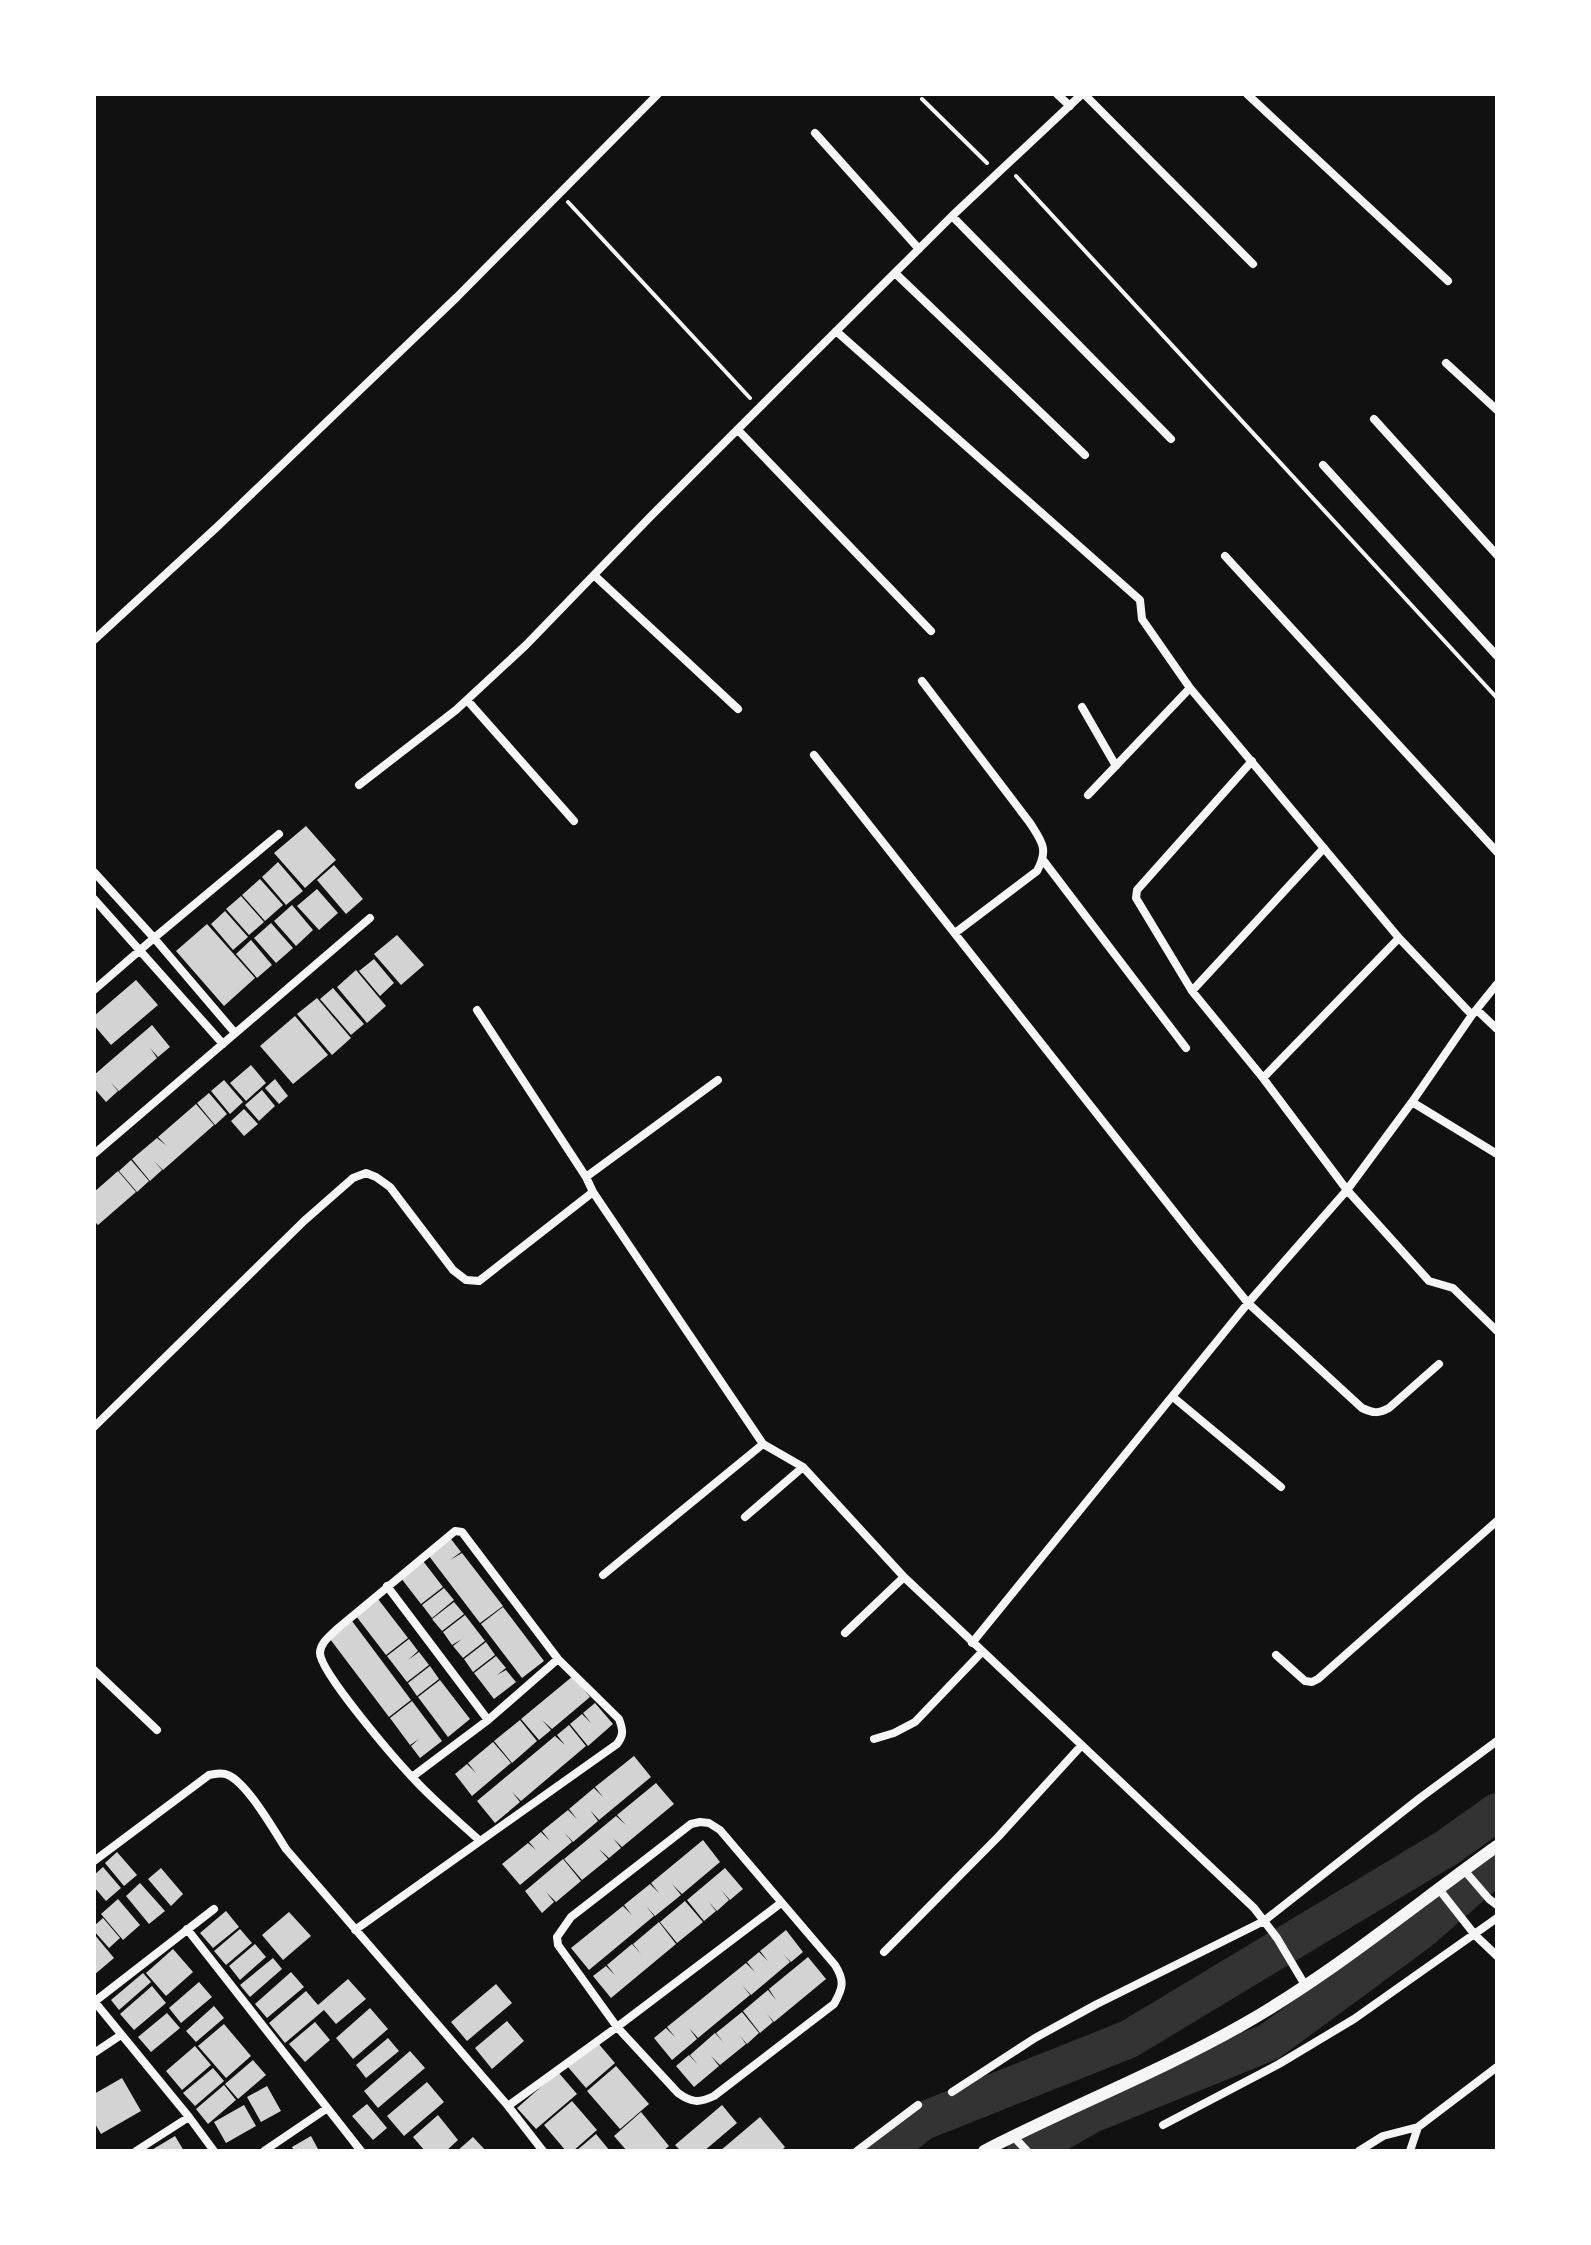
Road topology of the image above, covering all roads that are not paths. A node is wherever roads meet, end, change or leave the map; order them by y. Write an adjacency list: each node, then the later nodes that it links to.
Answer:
1 (658, 94): 24 (street)
2 (1057, 94): 5 (street)
3 (1083, 94): 5 (street); 9 (street)
4 (1247, 94): 11 (street)
5 (1070, 106): 7 (street)
6 (815, 133): 8 (street)
7 (952, 216): 8 (street); 17 (street)
8 (919, 249): 10 (street)
9 (1253, 264)
10 (895, 273): 12 (street); 18 (street)
11 (1448, 281)
12 (836, 331): 16 (street); 27 (street)
13 (1446, 363): 14 (street)
14 (1497, 410)
15 (1374, 419): 20 (street)
16 (738, 430): 22 (street); 23 (street)
17 (1171, 439)
18 (1085, 455)
19 (1323, 465): 25 (street)
20 (1497, 555)
21 (1225, 556): 39 (street)
22 (595, 576): 28 (street); 30 (street)
23 (931, 631)
24 (94, 640)
25 (1497, 656)
26 (922, 681): 40 (street)
27 (1190, 688): 32 (street); 33 (street)
28 (467, 700): 34 (street); 36 (street)
29 (1082, 707): 33 (street)
30 (738, 709)
31 (814, 755): 44 (street)
32 (1252, 761): 38 (street); 50 (street)
33 (1116, 766): 35 (street)
34 (359, 785)
35 (1088, 795)
36 (574, 821)
37 (279, 834): 45 (street)
38 (1324, 848): 46 (street); 50 (street)
39 (1497, 852)
40 (1043, 860): 44 (street); 56 (street)
41 (94, 872): 45 (street)
42 (94, 899): 47 (street)
43 (370, 918): 54 (street)
44 (955, 933): 65 (street)
45 (154, 938): 47 (street); 54 (street)
46 (1399, 938): 52 (street); 57 (street)
47 (141, 950): 49 (street); 55 (street)
48 (1497, 984): 52 (street)
49 (94, 990)
50 (1192, 991): 57 (street)
51 (477, 1010): 62 (street)
52 (1475, 1012): 53 (street); 59 (street)
53 (1497, 1029)
54 (235, 1033): 55 (street)
55 (223, 1044): 60 (street)
56 (1186, 1048)
57 (1263, 1078): 63 (street)
58 (718, 1080): 62 (street)
59 (1412, 1102): 61 (street); 63 (street)
60 (94, 1154)
61 (1497, 1154)
62 (586, 1177): 64 (street)
63 (1347, 1190): 65 (street); 66 (street)
64 (593, 1192): 69 (street); 70 (street)
65 (1248, 1303): 67 (street); 68 (street)
66 (1497, 1331)
67 (1439, 1364)
68 (1173, 1397): 72 (street); 79 (street)
69 (94, 1427)
70 (763, 1444): 71 (street); 75 (street)
71 (803, 1467): 73 (street); 76 (street)
72 (1281, 1487)
73 (745, 1517)
74 (1497, 1521): 81 (street)
75 (603, 1575)
76 (904, 1577): 78 (street); 79 (street)
77 (387, 1586): 82 (street); 84 (street); 89 (street)
78 (845, 1633)
79 (972, 1643): 80 (street)
80 (982, 1652): 86 (street); 88 (street)
81 (1276, 1655)
82 (558, 1659): 84 (street); 90 (street)
83 (94, 1670): 85 (street)
84 (488, 1720): 89 (street)
85 (157, 1730)
86 (874, 1739)
87 (1497, 1741): 99 (street)
88 (1081, 1746): 99 (street); 103 (street)
89 (412, 1777): 90 (street)
90 (480, 1841): 101 (street)
91 (1497, 1846): 93 (street)
92 (94, 1861): 101 (street)
93 (1466, 1873): 94 (street); 96 (street)
94 (1441, 1892): 102 (street); 105 (street)
95 (781, 1903): 107 (street); 107 (street); 107 (street)
96 (1497, 1905)
97 (214, 1909): 100 (street)
98 (1497, 1918): 102 (street)
99 (1264, 1921): 105 (street); 111 (street)
100 (187, 1929): 106 (street); 114 (street)
101 (355, 1930): 113 (street)
102 (1475, 1935): 104 (street); 116 (street)
103 (884, 1952)
104 (1497, 1956)
105 (1305, 1985): 118 (street)
106 (94, 2001): 108 (street)
107 (617, 2027): 113 (street)
108 (121, 2035): 109 (street); 115 (street)
109 (94, 2053)
110 (1497, 2067): 117 (street)
111 (952, 2092)
112 (918, 2105): 124 (street)
113 (508, 2106): 123 (street)
114 (326, 2109): 121 (street); 122 (street)
115 (189, 2117): 119 (street); 120 (street)
116 (1163, 2125)
117 (1418, 2127): 127 (street); 128 (street)
118 (1016, 2140): 125 (street); 126 (street)
119 (136, 2151)
120 (214, 2151)
121 (264, 2151)
122 (361, 2151)
123 (543, 2151)
124 (857, 2151)
125 (984, 2151)
126 (1027, 2151)
127 (1359, 2151)
128 (1410, 2151)

